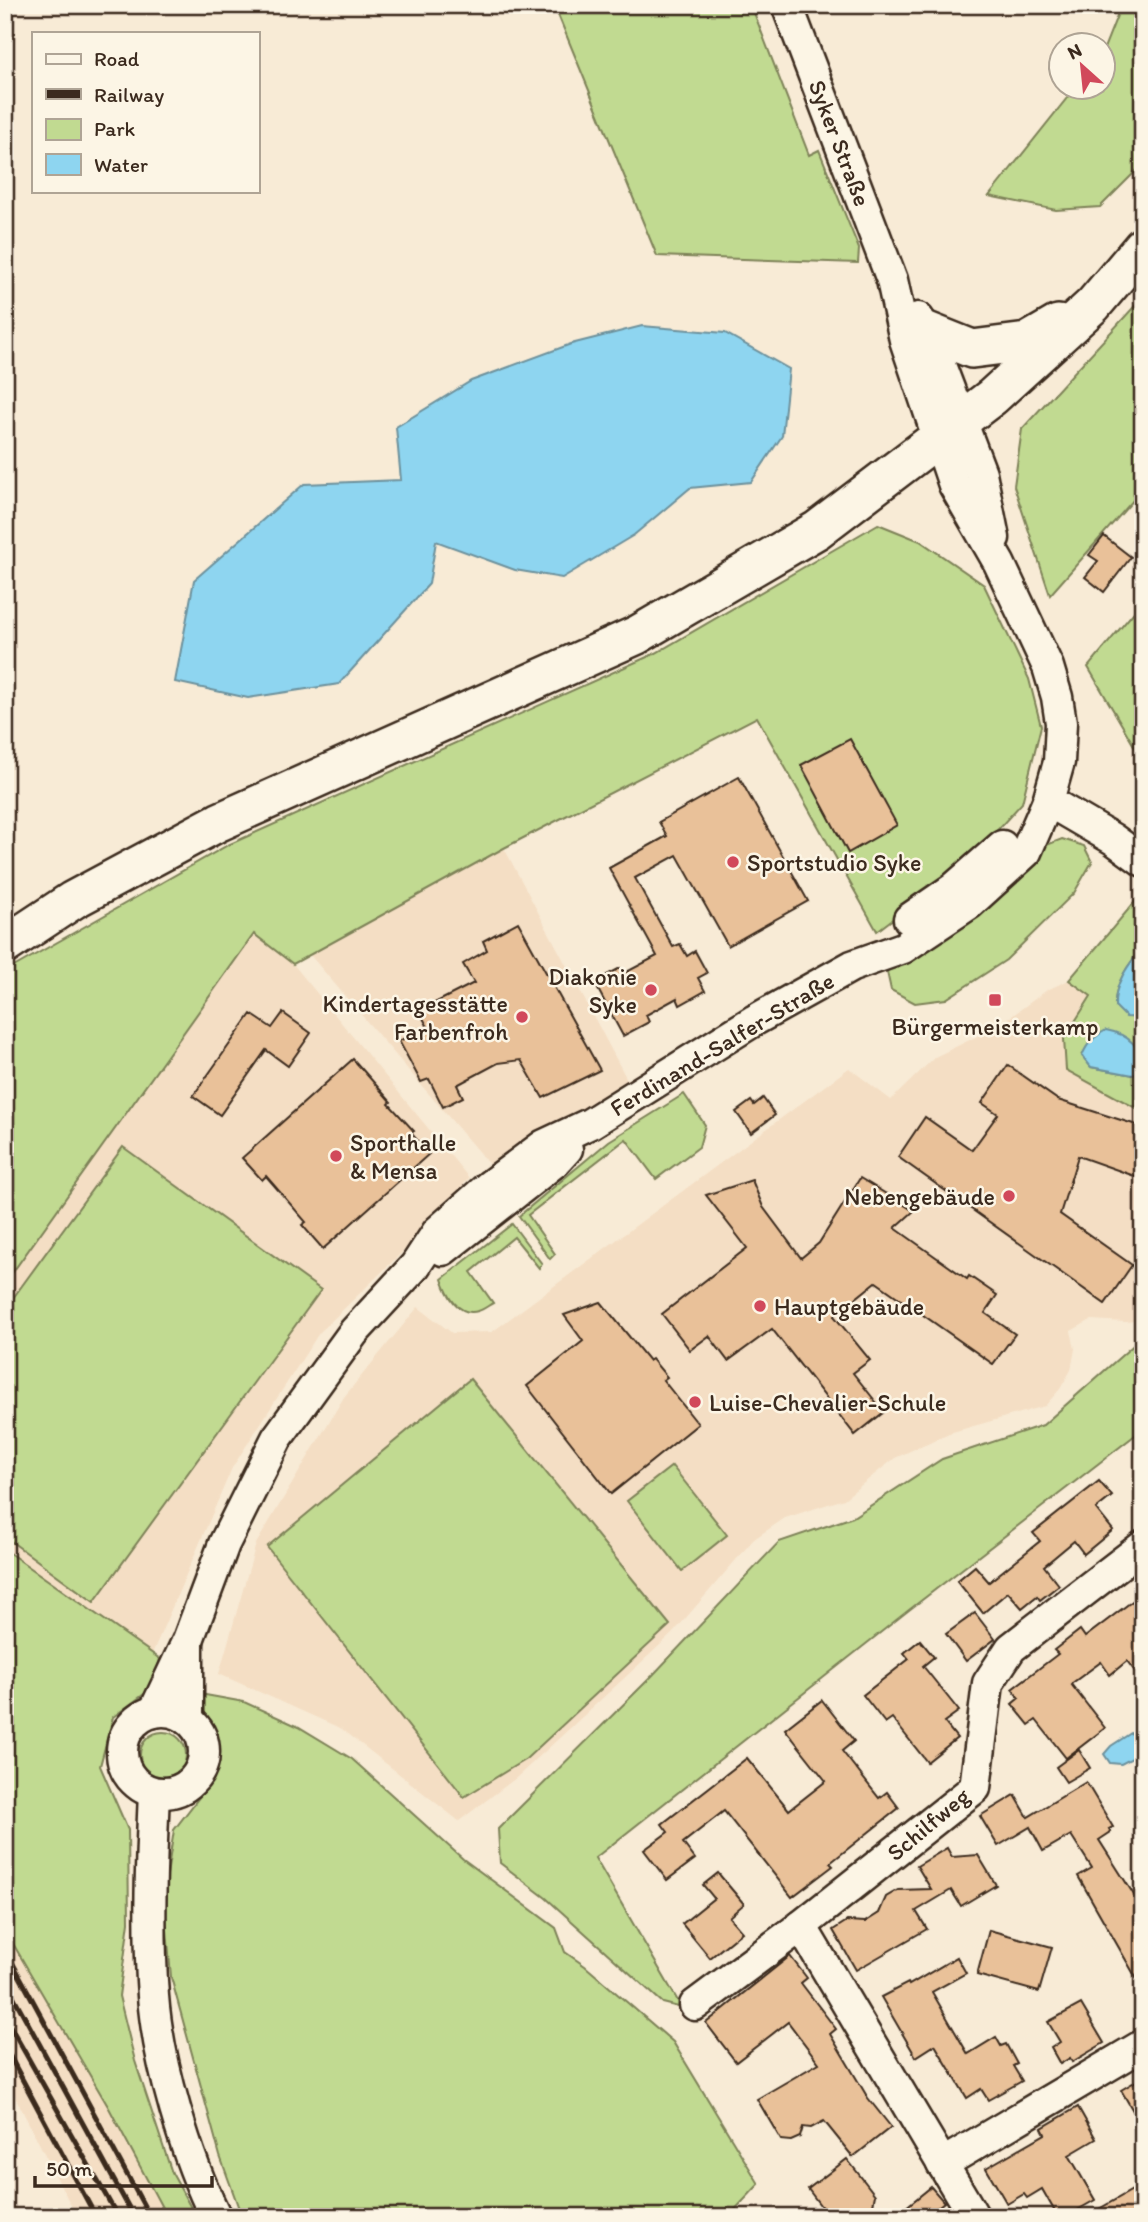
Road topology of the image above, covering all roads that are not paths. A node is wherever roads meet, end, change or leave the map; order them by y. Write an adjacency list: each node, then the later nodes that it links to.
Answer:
1 (787, 5): 3 (street, Syker Straße)
2 (1143, 246): 4 (main road)
3 (892, 280): 5 (street, Syker Straße); 6 (street, Syker Straße)
4 (1093, 305): 5 (main road); 6 (main road)
5 (927, 331): 6 (street, Syker Straße)
6 (951, 430): 7 (street, Ferdinand-Salfer-Straße); 9 (main road)
7 (1048, 801): 8 (street); 11 (street, Ferdinand-Salfer-Straße)
8 (1143, 861)
9 (5, 944)
10 (1143, 1546): 15 (street, Schilfweg)
11 (188, 1640): 12 (street, Ferdinand-Salfer-Straße); 13 (street, Ferdinand-Salfer-Straße)
12 (154, 1712): 13 (street); 14 (street)
13 (188, 1719): 14 (street)
14 (154, 1793): 19 (street)
15 (801, 1926): 16 (street, Schilfweg); 18 (street)
16 (695, 2005)
17 (1143, 2045): 18 (street)
18 (942, 2164): 20 (street)
19 (216, 2217)
20 (974, 2217)

